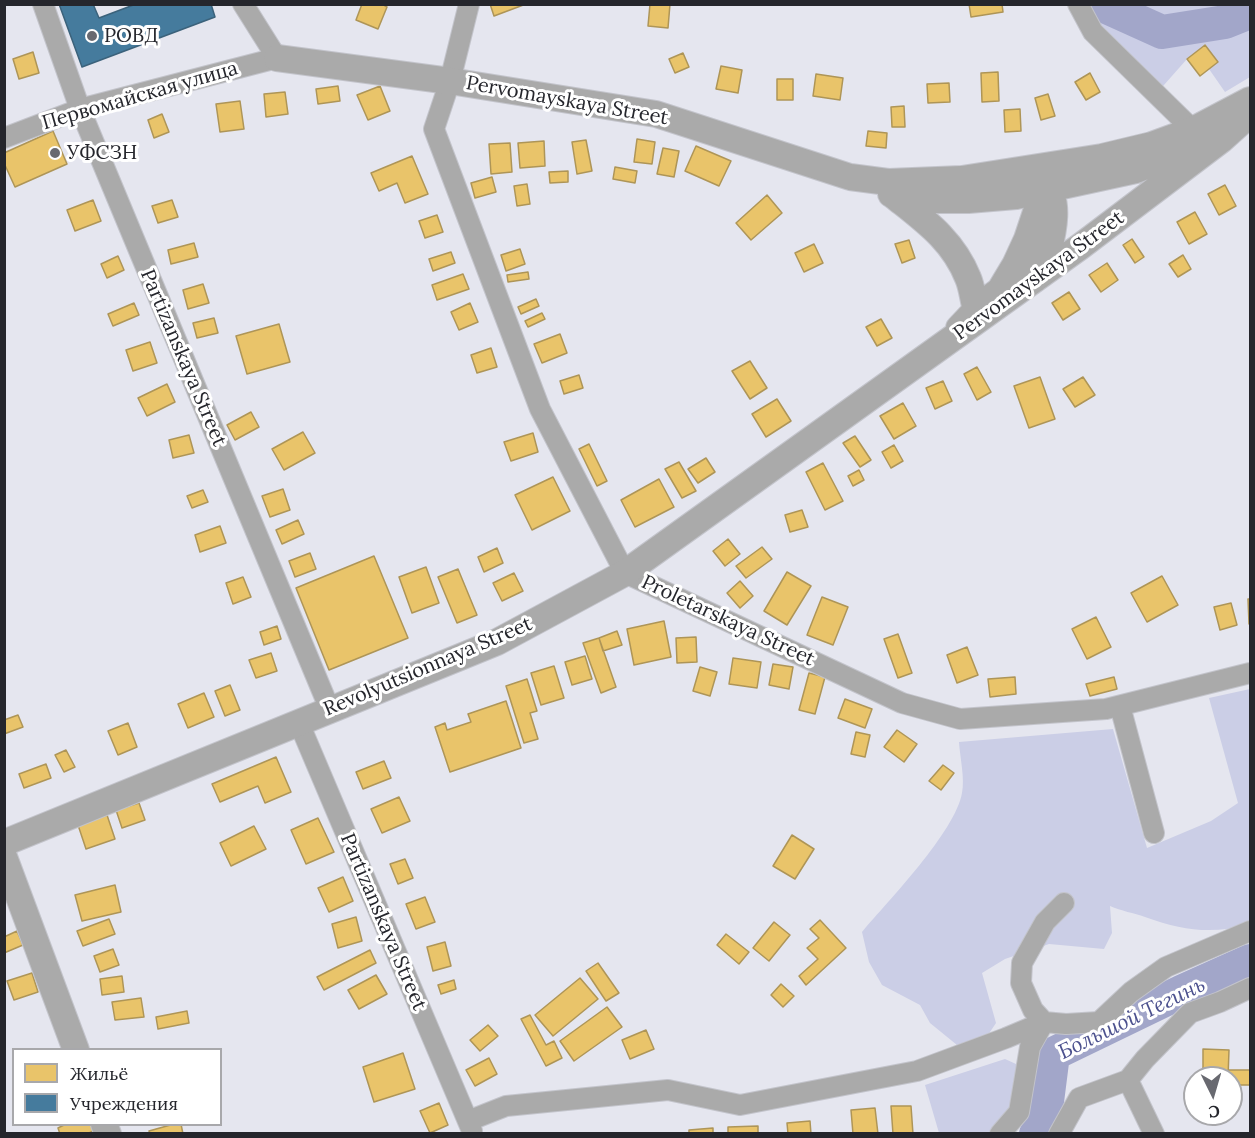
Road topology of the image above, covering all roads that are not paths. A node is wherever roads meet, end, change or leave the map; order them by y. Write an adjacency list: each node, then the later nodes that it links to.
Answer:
1 (43, 4): 7 (street, Partizanskaya Street)
2 (243, 4): 5 (street)
3 (470, 4): 6 (street, Proletarskaya Street)
4 (1078, 4): 9 (street)
5 (277, 58): 6 (street, Pervomayskaya Street); 7 (street, Первомайская улица)
6 (450, 81): 13 (street, Pervomayskaya Street); 18 (street, Proletarskaya Street)
7 (80, 109): 10 (street, Первомайская улица); 21 (street, Partizanskaya Street)
8 (1250, 113): 9 (street, Pervomayskaya Street); 14 (street); 15 (street, Pervomayskaya Street)
9 (1193, 130): 11 (street, Pervomayskaya Street)
10 (4, 138)
11 (1080, 161): 12 (street, Pervomayskaya Street); 14 (street)
12 (992, 175): 13 (street, Pervomayskaya Street); 14 (street)
13 (890, 188): 14 (street); 16 (street, Pervomayskaya Street)
14 (1048, 188): 15 (street); 16 (street)
15 (1035, 279): 17 (street, Pervomayskaya Street)
16 (975, 310): 17 (street, Pervomayskaya Street)
17 (938, 350): 18 (street, Revolyutsionnaya Street)
18 (625, 573): 20 (street, Proletarskaya Street); 21 (street, Revolyutsionnaya Street)
19 (1251, 673): 20 (street, Proletarskaya Street)
20 (1120, 706): 23 (street)
21 (330, 710): 22 (street, Revolyutsionnaya Street)
22 (298, 723): 24 (street, Revolyutsionnaya Street); 32 (street, Partizanskaya Street)
23 (1154, 833)
24 (4, 843)
25 (4, 857): 30 (street)
26 (1064, 903): 29 (street)
27 (1251, 931): 29 (street)
28 (1251, 988): 31 (street)
29 (1044, 1022): 32 (street, Partizanskaya Street); 33 (street)
30 (75, 1048)
31 (1128, 1080): 34 (street); 35 (street)
32 (471, 1127)
33 (1000, 1134)
34 (1059, 1134)
35 (1154, 1134)

